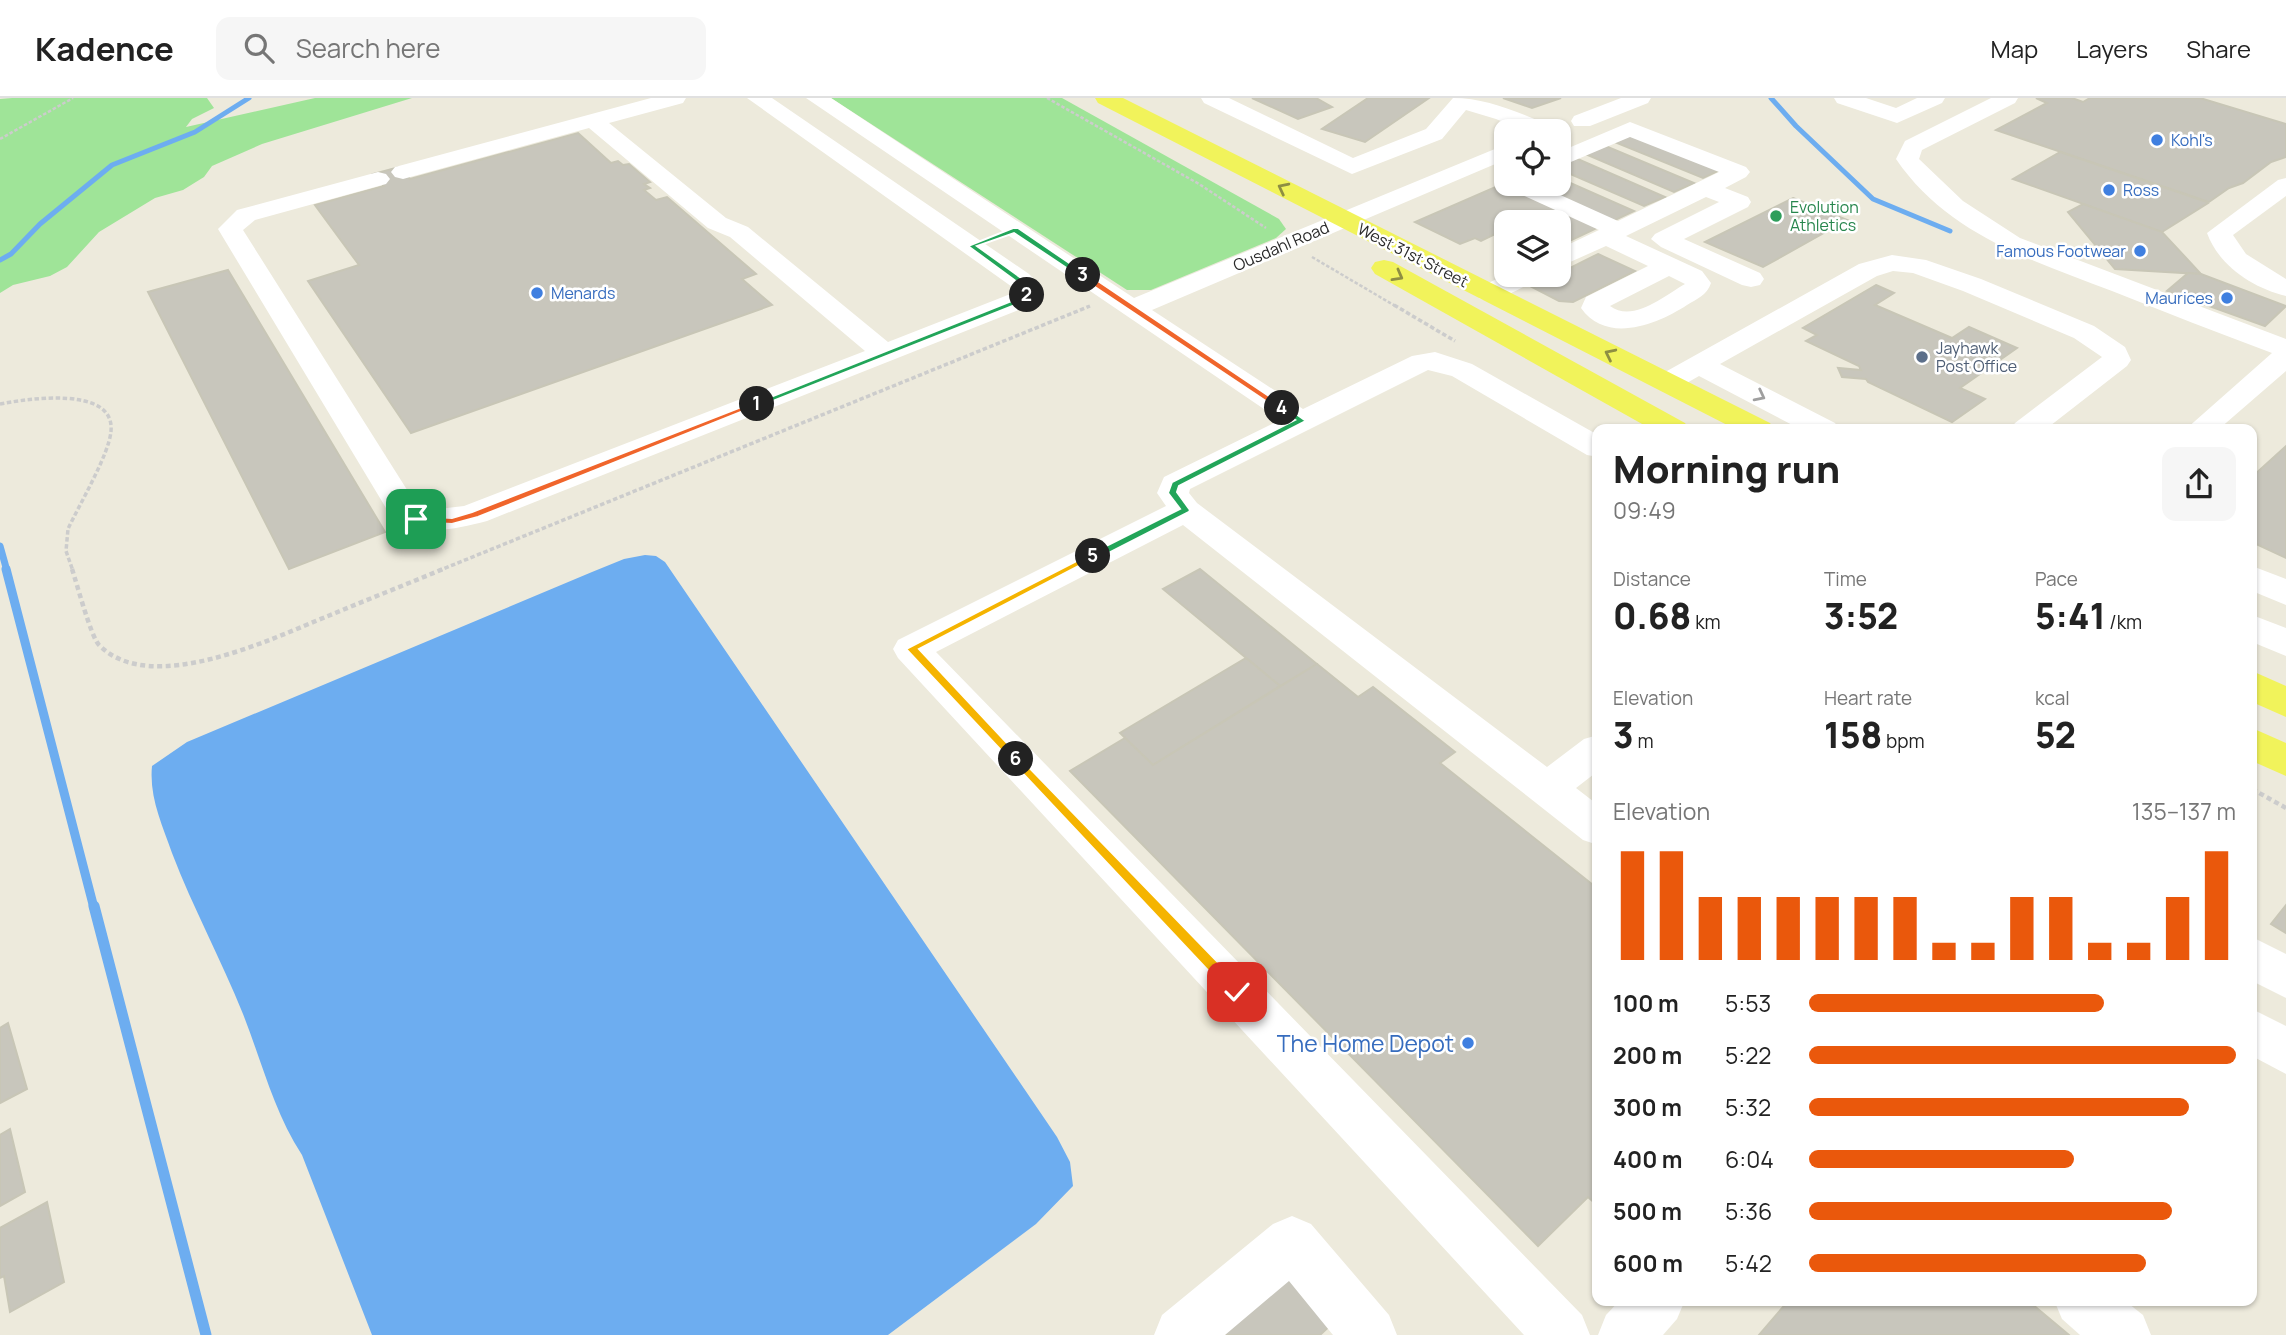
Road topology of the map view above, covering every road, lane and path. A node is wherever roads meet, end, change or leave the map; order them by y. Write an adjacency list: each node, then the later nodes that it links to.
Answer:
1 (73, 98): 18 (path)
2 (675, 98): 15 (street)
3 (758, 98): 17 (street)
4 (817, 98): 13 (street)
5 (1047, 98): 28 (path)
6 (1212, 98): 11 (street)
7 (1640, 98): 16 (street)
8 (1845, 98): 9 (street)
9 (1934, 98)
10 (2007, 98): 39 (street)
11 (1463, 100): 14 (street)
12 (1096, 101): 24 (main road, West 31st Street, one-way to 12); 27 (main road, West 31st Street)
13 (848, 118): 17 (street); 25 (street)
14 (1515, 119)
15 (593, 120): 40 (street); 40 (street)
16 (1571, 125)
17 (806, 131): 30 (street)
18 (0, 139)
19 (1571, 155): 22 (street)
20 (1494, 156): 24 (street, Ousdahl Road)
21 (2286, 185): 35 (street)
22 (1705, 188): 26 (street); 29 (street)
23 (1543, 196): 26 (street)
24 (1344, 219): 27 (street, Ousdahl Road); 36 (main road, West 31st Street)
25 (1015, 230): 30 (street); 37 (street)
26 (1618, 230): 29 (street); 31 (street); 32 (street)
27 (1317, 231): 37 (street, Ousdahl Road); 38 (main road, West 31st Street, one-way to 38)
28 (1273, 233)
29 (1664, 239): 33 (street)
30 (971, 246): 40 (street)
31 (1571, 253)
32 (1668, 266)
33 (1751, 279)
34 (1501, 287): 36 (street)
35 (2286, 288)
36 (1489, 293): 43 (main road, West 31st Street, one-way to 36)
37 (1133, 308): 44 (street)
38 (1502, 334): 43 (main road); 45 (main road, West 31st Street)
39 (2286, 349)
40 (886, 353)
41 (2286, 356): 49 (street)
42 (1699, 365): 43 (street); 47 (street, one-way to 47); 48 (street)
43 (1668, 382): 46 (main road, West 31st Street)
44 (1301, 421): 50 (street); 51 (street)
45 (1665, 424)
46 (1749, 424)
47 (1814, 424)
48 (2033, 424)
49 (2206, 424)
50 (1592, 445)
51 (1185, 510): 63 (street); 75 (street)
52 (2257, 579): 53 (street)
53 (2286, 593)
54 (2257, 628): 55 (street)
55 (2286, 643)
56 (2257, 688): 57 (main road)
57 (2286, 703)
58 (2257, 724): 59 (main road)
59 (2286, 737)
60 (2257, 746): 62 (main road)
61 (1592, 755): 63 (street)
62 (2286, 761)
63 (1547, 789): 66 (street)
64 (2257, 792): 65 (path)
65 (2286, 807)
66 (1592, 823)
67 (2257, 960): 68 (street)
68 (2286, 978)
69 (2257, 1033): 70 (street)
70 (2286, 1052)
71 (1653, 1306): 76 (street)
72 (2088, 1306): 77 (street)
73 (1182, 1335): 74 (street)
74 (1369, 1335)
75 (1562, 1335)
76 (1626, 1335)
77 (2123, 1335)

